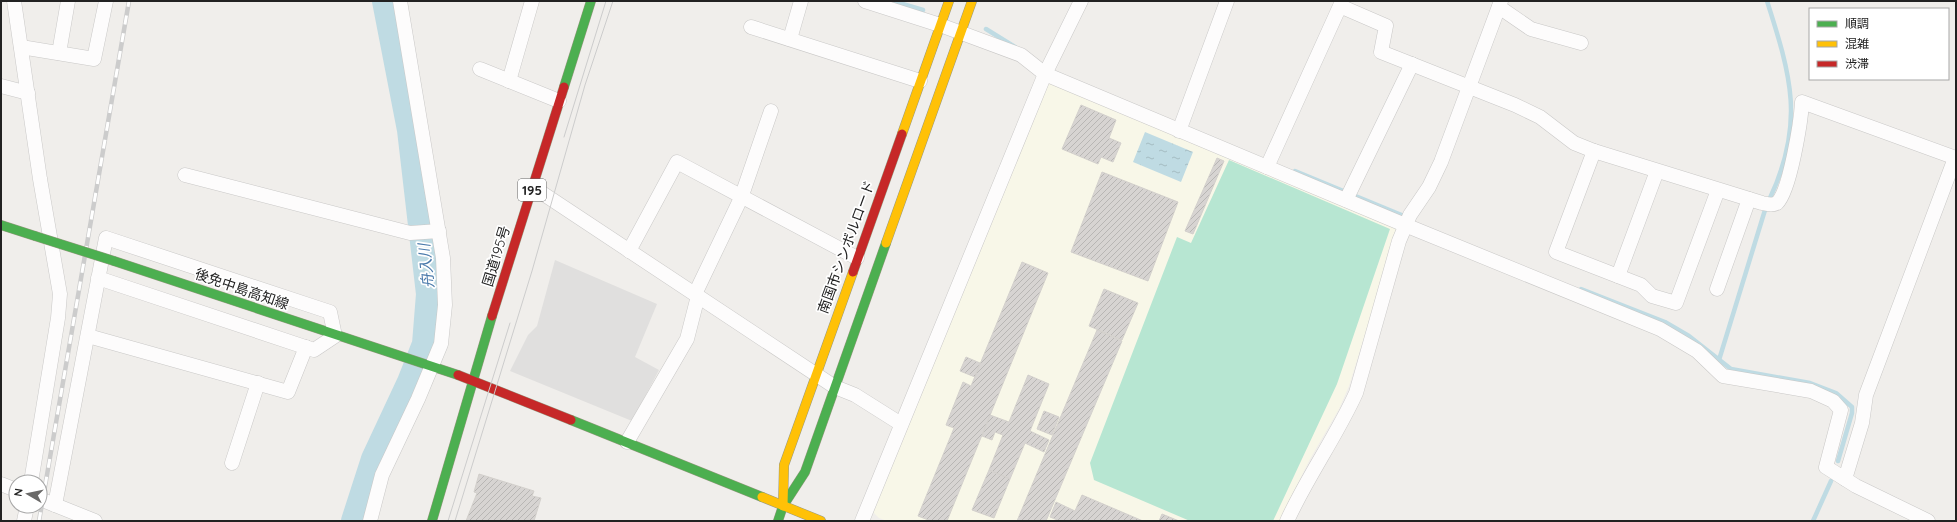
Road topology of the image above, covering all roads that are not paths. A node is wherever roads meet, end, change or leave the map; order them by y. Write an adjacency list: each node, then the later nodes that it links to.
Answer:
1 (14, 1): 19 (street)
2 (68, 1): 20 (street)
3 (106, 1): 20 (street)
4 (400, 1): 44 (street)
5 (532, 1): 24 (street)
6 (591, 1): 29 (main road, 国道195号 / 195)
7 (801, 1): 17 (street)
8 (865, 1): 14 (street)
9 (949, 1): 14 (main road, 南国市シンボルロード)
10 (972, 1): 16 (main road)
11 (1081, 1): 23 (street)
12 (1227, 1): 31 (street)
13 (1500, 4): 18 (street); 27 (street)
14 (940, 25): 16 (street); 25 (main road, 南国市シンボルロード)
15 (751, 27): 17 (street)
16 (960, 33): 23 (street); 58 (main road)
17 (790, 39): 25 (street)
18 (1581, 43)
19 (21, 47): 20 (street); 28 (street)
20 (59, 53)
21 (1412, 64): 27 (street); 34 (street); 41 (street)
22 (480, 69): 24 (street)
23 (1045, 74): 31 (street); 59 (street)
24 (509, 81): 29 (street)
25 (920, 81): 46 (main road, 南国市シンボルロード)
26 (1, 86): 28 (street)
27 (1470, 86): 32 (street); 43 (street)
28 (28, 93): 62 (street)
29 (559, 101): 37 (main road, 国道195号 / 195)
30 (771, 111): 39 (street)
31 (1179, 131): 34 (street)
32 (1594, 151): 35 (street); 47 (street)
33 (1956, 158): 40 (street); 63 (street)
34 (1267, 167): 41 (street)
35 (1657, 171): 38 (street); 47 (street)
36 (184, 175): 44 (street)
37 (533, 187): 45 (street); 56 (main road, 国道195号 / 195)
38 (1718, 190): 40 (street); 47 (street)
39 (741, 198): 45 (street); 46 (street); 50 (street)
40 (1749, 199): 49 (street)
41 (1346, 200): 43 (street)
42 (1, 225): 52 (main road, 後免中島高知線, bridge)
43 (1405, 225): 63 (street); 73 (street)
44 (438, 231): 54 (street)
45 (629, 251): 50 (street)
46 (857, 258): 55 (main road, 南国市シンボルロード)
47 (1618, 276)
48 (98, 278): 51 (street); 52 (street); 53 (street)
49 (1717, 289)
50 (696, 295): 55 (street); 60 (street)
51 (88, 336): 57 (street); 65 (street)
52 (335, 336): 53 (street); 54 (main road, 後免中島高知線)
53 (306, 347): 57 (street)
54 (429, 365): 56 (main road, 後免中島高知線); 68 (street)
55 (816, 374): 58 (street); 66 (main road, 南国市シンボルロード)
56 (473, 380): 60 (main road, 後免中島高知線); 69 (main road, 国道195号 / 195)
57 (258, 383): 61 (street)
58 (835, 386): 59 (street); 66 (main road)
59 (901, 424): 72 (street)
60 (627, 442): 66 (main road, 後免中島高知線)
61 (232, 464)
62 (32, 474)
63 (1845, 479): 74 (street)
64 (48, 502): 65 (street)
65 (56, 505): 67 (street)
66 (783, 506): 70 (main road); 71 (main road, 後免中島高知線)
67 (96, 521)
68 (370, 521)
69 (432, 521)
70 (778, 521)
71 (821, 521)
72 (862, 521)
73 (1287, 521)
74 (1928, 521)

